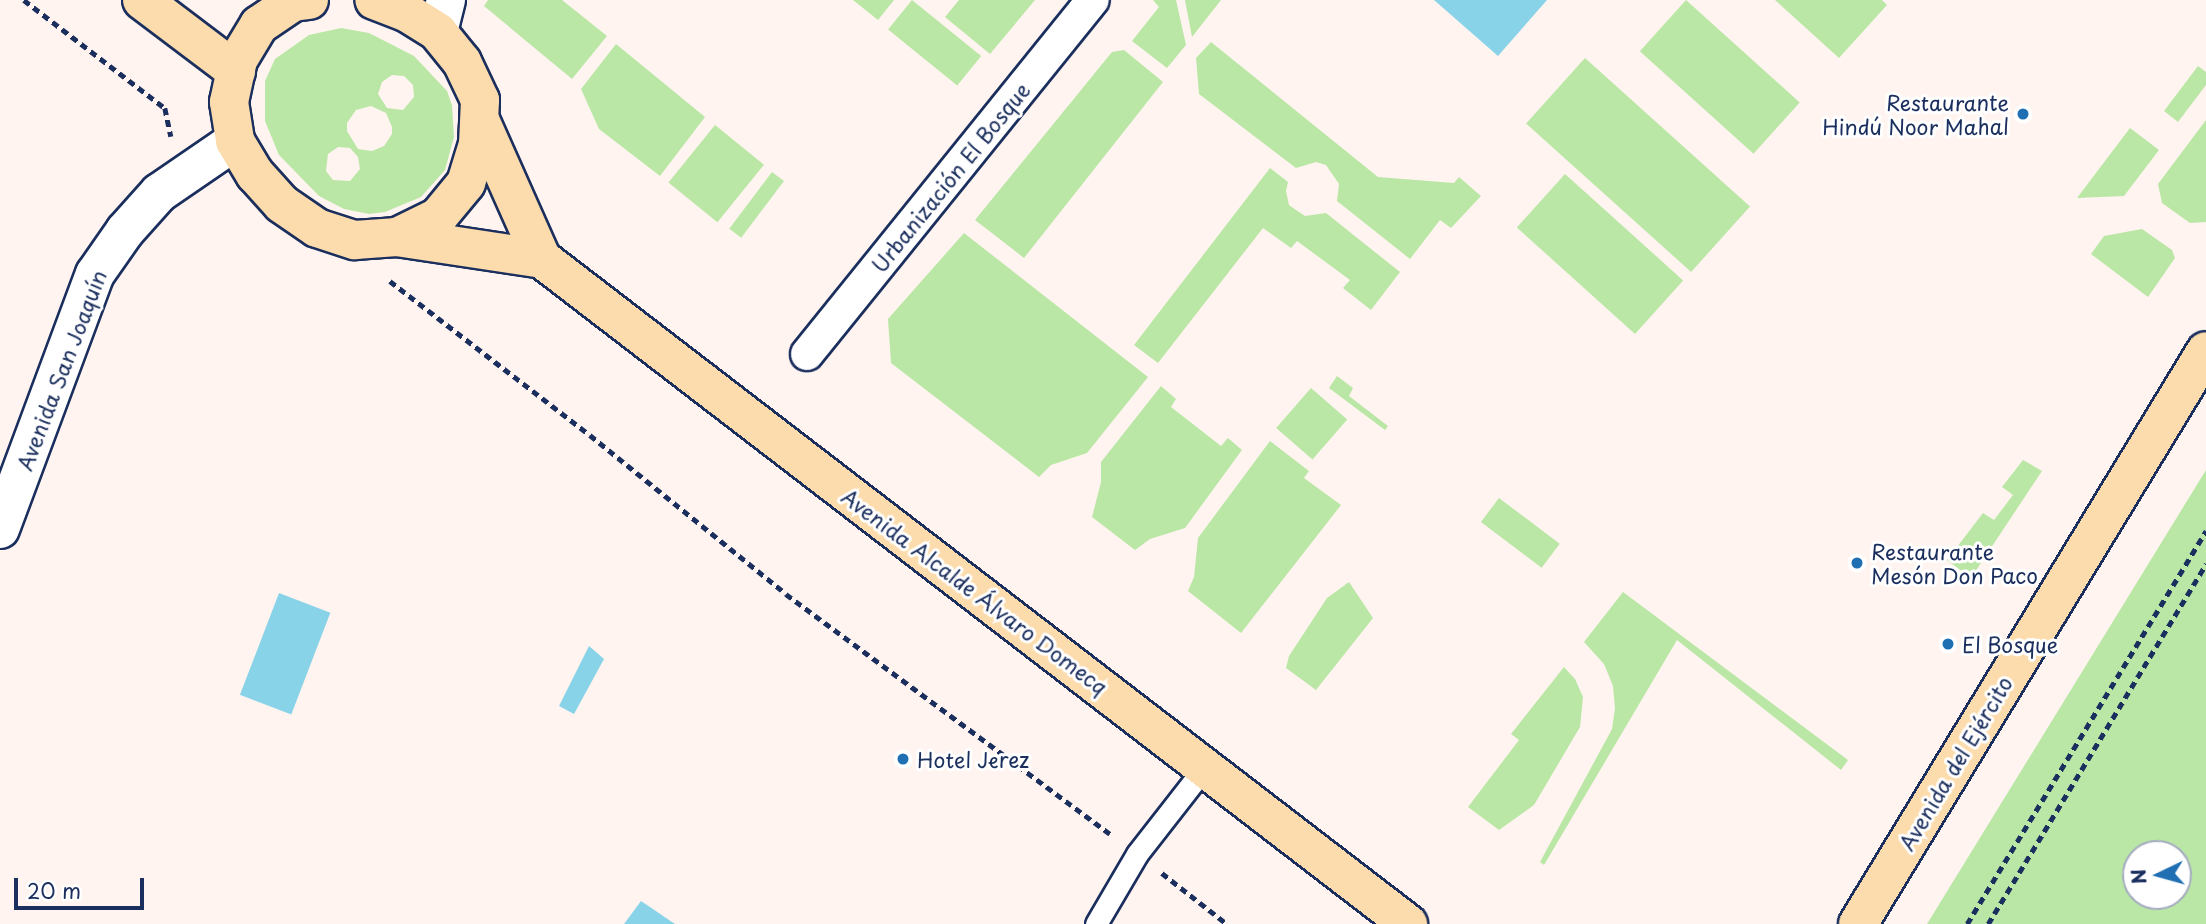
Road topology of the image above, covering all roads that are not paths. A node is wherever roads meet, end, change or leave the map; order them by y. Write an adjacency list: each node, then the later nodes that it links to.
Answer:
1 (142, 0): 6 (main road)
2 (309, 0): 6 (main road)
3 (374, 0): 5 (main road)
4 (1093, 0): 12 (street, Urbanización El Bosque)
5 (442, 16): 7 (main road)
6 (236, 71): 8 (main road)
7 (480, 120): 9 (main road); 10 (main road, Avenida Alcalde Álvaro Domecq)
8 (234, 141): 9 (main road); 13 (street, Avenida San Joaquín)
9 (397, 237): 10 (main road, Avenida Alcalde Álvaro Domecq)
10 (542, 259): 14 (main road, Avenida Alcalde Álvaro Domecq)
11 (2206, 351): 17 (main road, Avenida del Ejército)
12 (807, 354)
13 (0, 529)
14 (1205, 767): 15 (main road, Avenida Alcalde Álvaro Domecq); 16 (lane)
15 (1386, 917)
16 (1096, 924)
17 (1858, 924)

